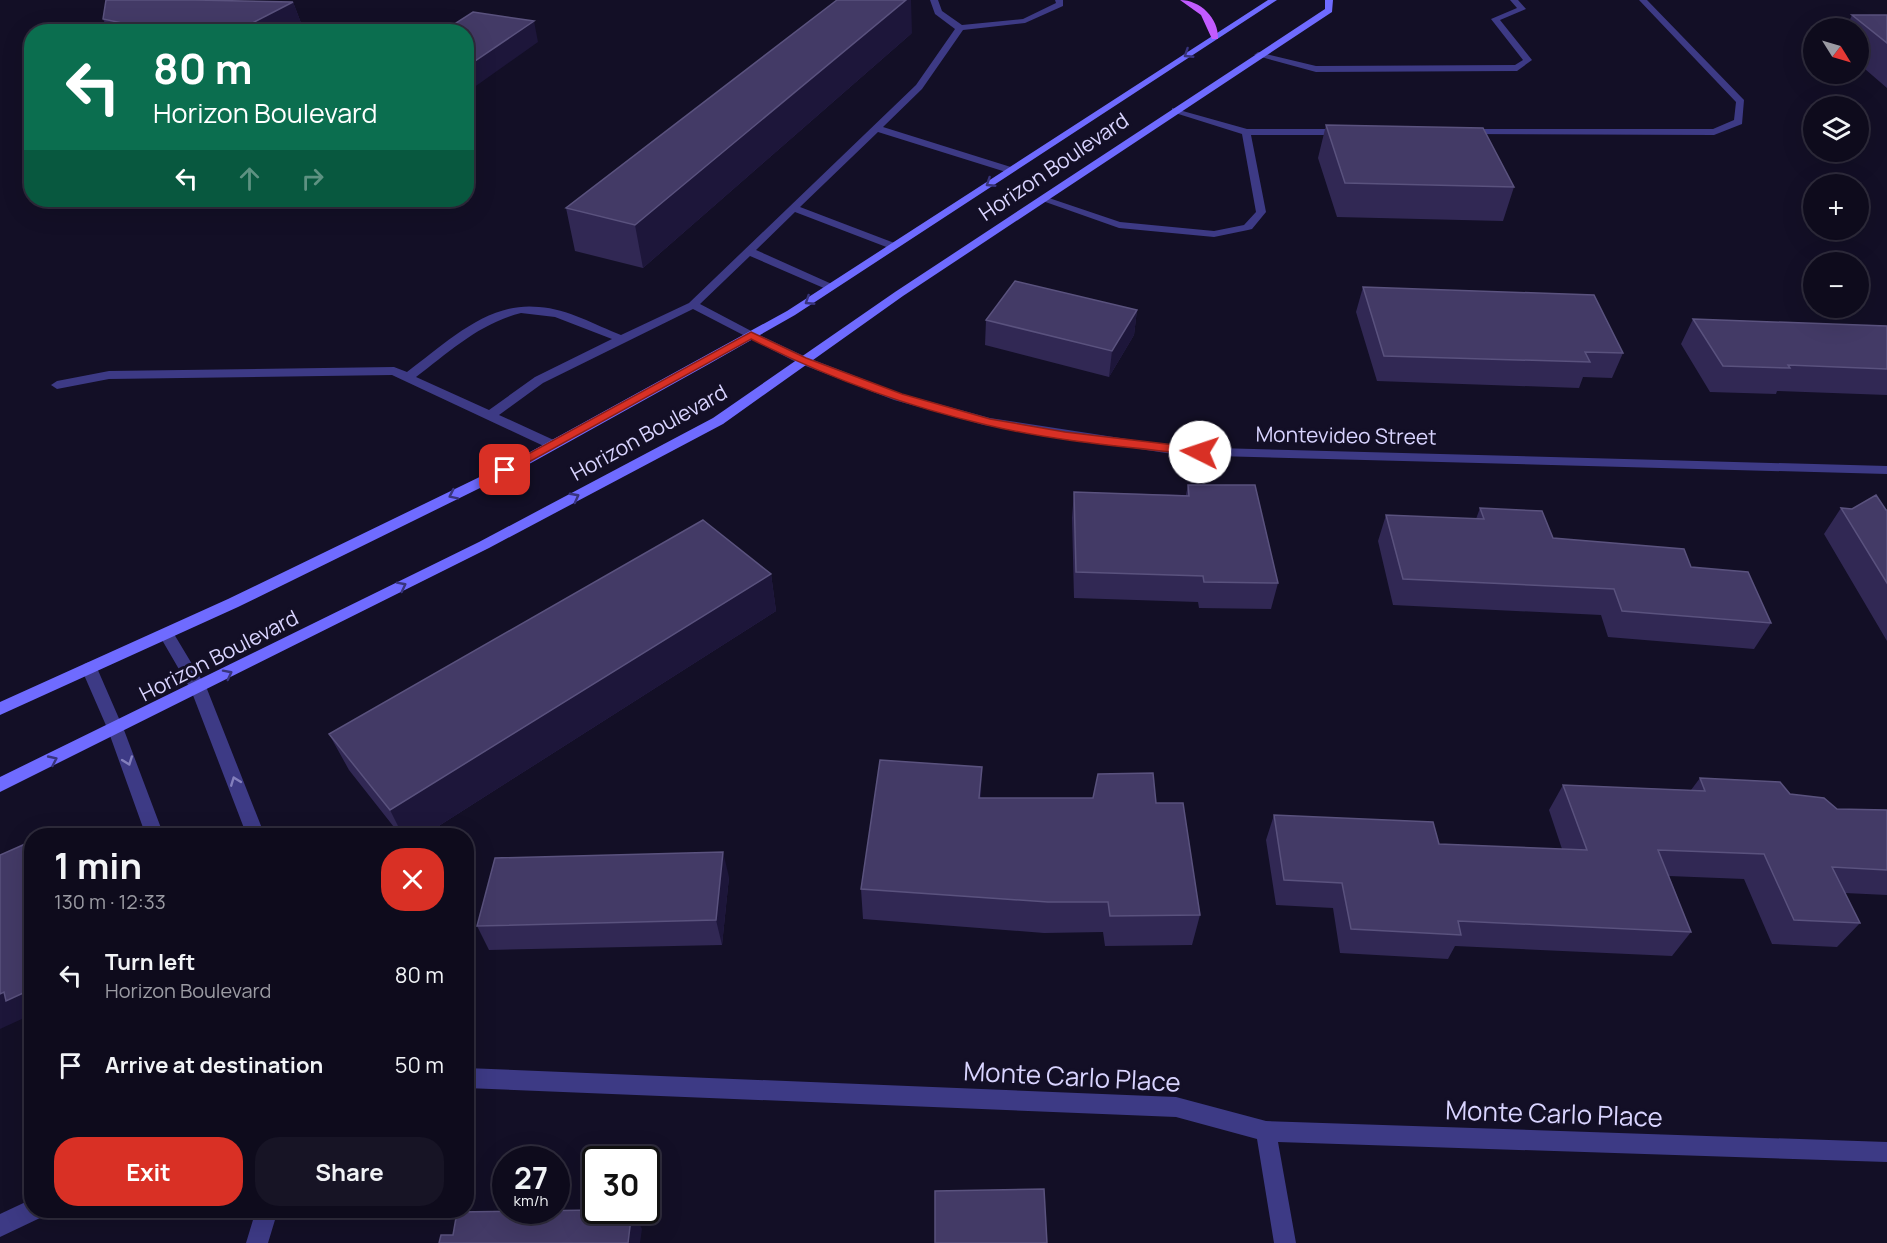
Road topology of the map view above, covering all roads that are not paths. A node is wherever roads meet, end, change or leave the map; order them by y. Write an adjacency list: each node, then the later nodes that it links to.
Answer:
1 (934, 0): 8 (street)
2 (1059, 0): 8 (street)
3 (1184, 0): 9 (main road)
4 (1273, 0): 9 (main road, Horizon Boulevard)
5 (1329, 0): 10 (main road, Horizon Boulevard)
6 (1514, 0): 10 (street)
7 (1643, 0): 15 (street)
8 (960, 28): 12 (street)
9 (1215, 37): 16 (main road, Horizon Boulevard, one-way to 16)
10 (1258, 55): 11 (main road, Horizon Boulevard)
11 (1174, 110): 13 (street); 17 (main road, Horizon Boulevard)
12 (876, 128): 16 (street); 18 (street)
13 (1246, 132): 14 (street); 17 (street)
14 (1352, 132)
15 (1457, 132)
16 (1010, 170): 19 (main road, Horizon Boulevard, one-way to 19)
17 (1042, 199): 25 (main road, Horizon Boulevard)
18 (793, 208): 19 (street); 20 (street)
19 (893, 246): 21 (main road, Horizon Boulevard)
20 (749, 251): 21 (street); 22 (street)
21 (830, 287): 23 (main road, Horizon Boulevard, one-way to 23)
22 (693, 305): 23 (street, Montevideo Street); 24 (street)
23 (751, 335): 25 (street, Montevideo Street); 29 (main road, Horizon Boulevard)
24 (622, 339): 26 (street); 28 (street)
25 (802, 360): 30 (street, Montevideo Street); 33 (main road, Horizon Boulevard, one-way to 25)
26 (407, 378): 27 (street); 28 (street)
27 (57, 385)
28 (490, 416): 29 (street)
29 (553, 445): 31 (main road, Horizon Boulevard, one-way to 31)
30 (1887, 470)
31 (166, 633): 32 (main road, Horizon Boulevard); 33 (street)
32 (89, 668): 34 (main road, Horizon Boulevard); 35 (street)
33 (199, 688): 35 (main road, Horizon Boulevard); 38 (street, one-way to 33)
34 (0, 709)
35 (116, 730): 36 (main road, Horizon Boulevard, one-way to 35); 37 (street, one-way to 37)
36 (0, 785)
37 (152, 828)
38 (253, 828)
39 (474, 1078): 40 (street, Monte Carlo Place)
40 (1266, 1131): 41 (street, Monte Carlo Place); 46 (street)
41 (1887, 1152)
42 (24, 1214): 44 (street)
43 (265, 1218): 45 (street)
44 (0, 1226)
45 (257, 1243)
46 (1285, 1243)

